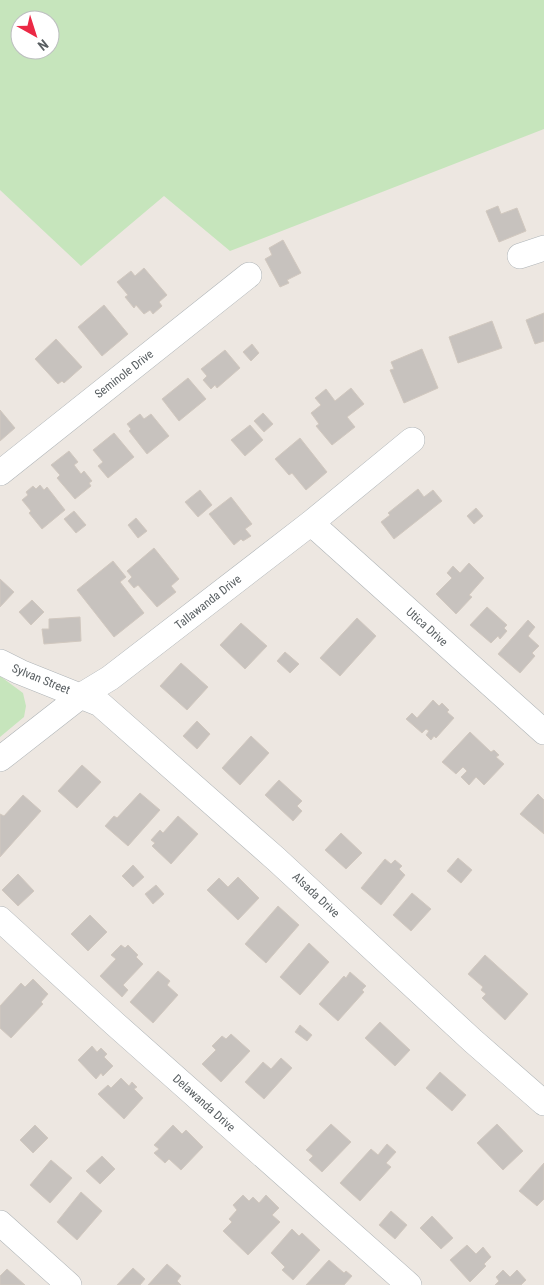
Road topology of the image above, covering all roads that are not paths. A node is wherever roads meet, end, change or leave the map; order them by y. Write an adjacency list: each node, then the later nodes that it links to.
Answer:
1 (544, 248): 2 (street)
2 (520, 256)
3 (248, 275): 5 (street, Seminole Drive)
4 (412, 440): 6 (street, Tallawanda Drive)
5 (0, 472)
6 (310, 522): 8 (street, Tallawanda Drive); 9 (street, Utica Drive)
7 (0, 662): 8 (street, Sylvan Street)
8 (82, 695): 10 (street, Tallawanda Drive); 12 (street, Alsada Drive)
9 (544, 732)
10 (0, 759)
11 (0, 920): 15 (street, Delawanda Drive)
12 (544, 1103)
13 (0, 1223): 14 (street)
14 (69, 1285)
15 (409, 1285)

